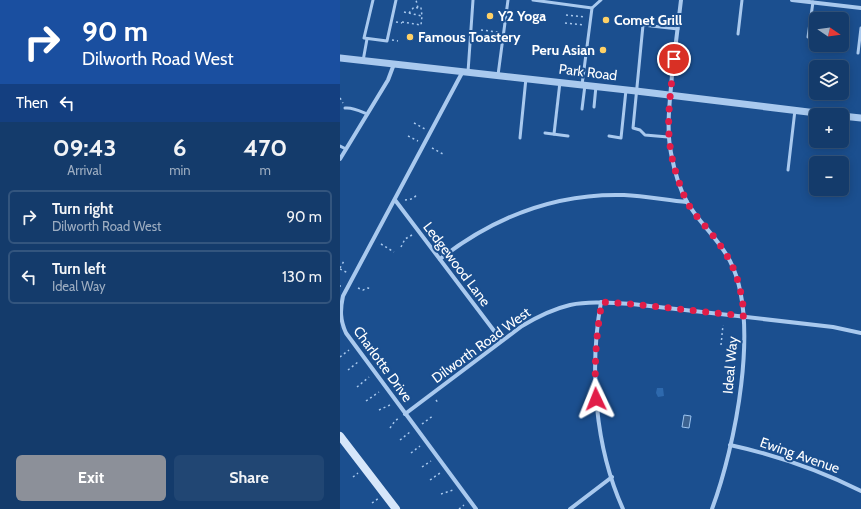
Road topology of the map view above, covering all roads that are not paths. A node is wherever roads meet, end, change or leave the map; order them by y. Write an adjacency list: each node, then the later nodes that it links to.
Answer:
1 (373, 0): 18 (lane)
2 (396, 0): 18 (lane)
3 (473, 0): 23 (lane)
4 (508, 0): 24 (lane)
5 (533, 0): 10 (lane)
6 (601, 0): 12 (lane)
7 (681, 0): 15 (street, Ideal Way)
8 (742, 0): 16 (lane)
9 (792, 0): 11 (street)
10 (556, 1): 12 (lane)
11 (812, 2): 13 (street); 17 (lane)
12 (592, 8): 27 (lane)
13 (861, 8)
14 (861, 28): 19 (lane)
15 (678, 29): 30 (lane); 31 (street, Ideal Way)
16 (738, 34)
17 (808, 37)
18 (367, 39): 21 (lane)
19 (858, 53)
20 (340, 58): 21 (street, Park Road)
21 (363, 61): 22 (street, Park Road)
22 (394, 64): 23 (street, Park Road); 37 (street)
23 (466, 71): 24 (street, Park Road); 50 (street, Charlotte Drive)
24 (498, 75): 25 (street, Park Road)
25 (526, 78): 26 (street, Park Road); 44 (lane)
26 (560, 82): 27 (street, Park Road); 41 (lane)
27 (584, 85): 28 (street, Park Road); 34 (lane)
28 (596, 86): 29 (street, Park Road); 32 (lane)
29 (626, 90): 30 (street, Park Road); 43 (lane)
30 (636, 91): 31 (street, Park Road); 45 (lane)
31 (670, 95): 35 (street, Park Road); 45 (street, Ideal Way)
32 (594, 107)
33 (345, 108): 37 (lane)
34 (582, 110)
35 (795, 110): 36 (street, Park Road); 49 (lane)
36 (809, 112)
37 (367, 114): 47 (street)
38 (849, 117): 39 (street)
39 (861, 118)
40 (545, 133): 41 (lane)
41 (554, 134): 42 (lane)
42 (568, 136)
43 (609, 136)
44 (520, 138)
45 (668, 138): 51 (street, Ideal Way)
46 (340, 146): 47 (lane)
47 (346, 149): 48 (street)
48 (340, 159)
49 (788, 170)
50 (395, 200): 52 (street, Ledgewood Lane); 57 (street, Charlotte Drive)
51 (687, 202): 52 (street); 54 (street, Ideal Way)
52 (440, 259): 56 (street, Ledgewood Lane)
53 (602, 302): 54 (street, Dilworth Road West); 56 (street, Dilworth Road West); 60 (street)
54 (744, 316): 55 (street, Dilworth Road West); 59 (street, Ideal Way)
55 (861, 333)
56 (501, 340): 57 (street, Dilworth Road West)
57 (405, 414): 63 (street, Charlotte Drive)
58 (340, 436): 62 (main road)
59 (730, 445): 61 (street, Ewing Avenue); 66 (street, Ideal Way)
60 (612, 477): 64 (street); 65 (street)
61 (861, 490)
62 (396, 509)
63 (476, 509)
64 (570, 509)
65 (623, 509)
66 (712, 509)

